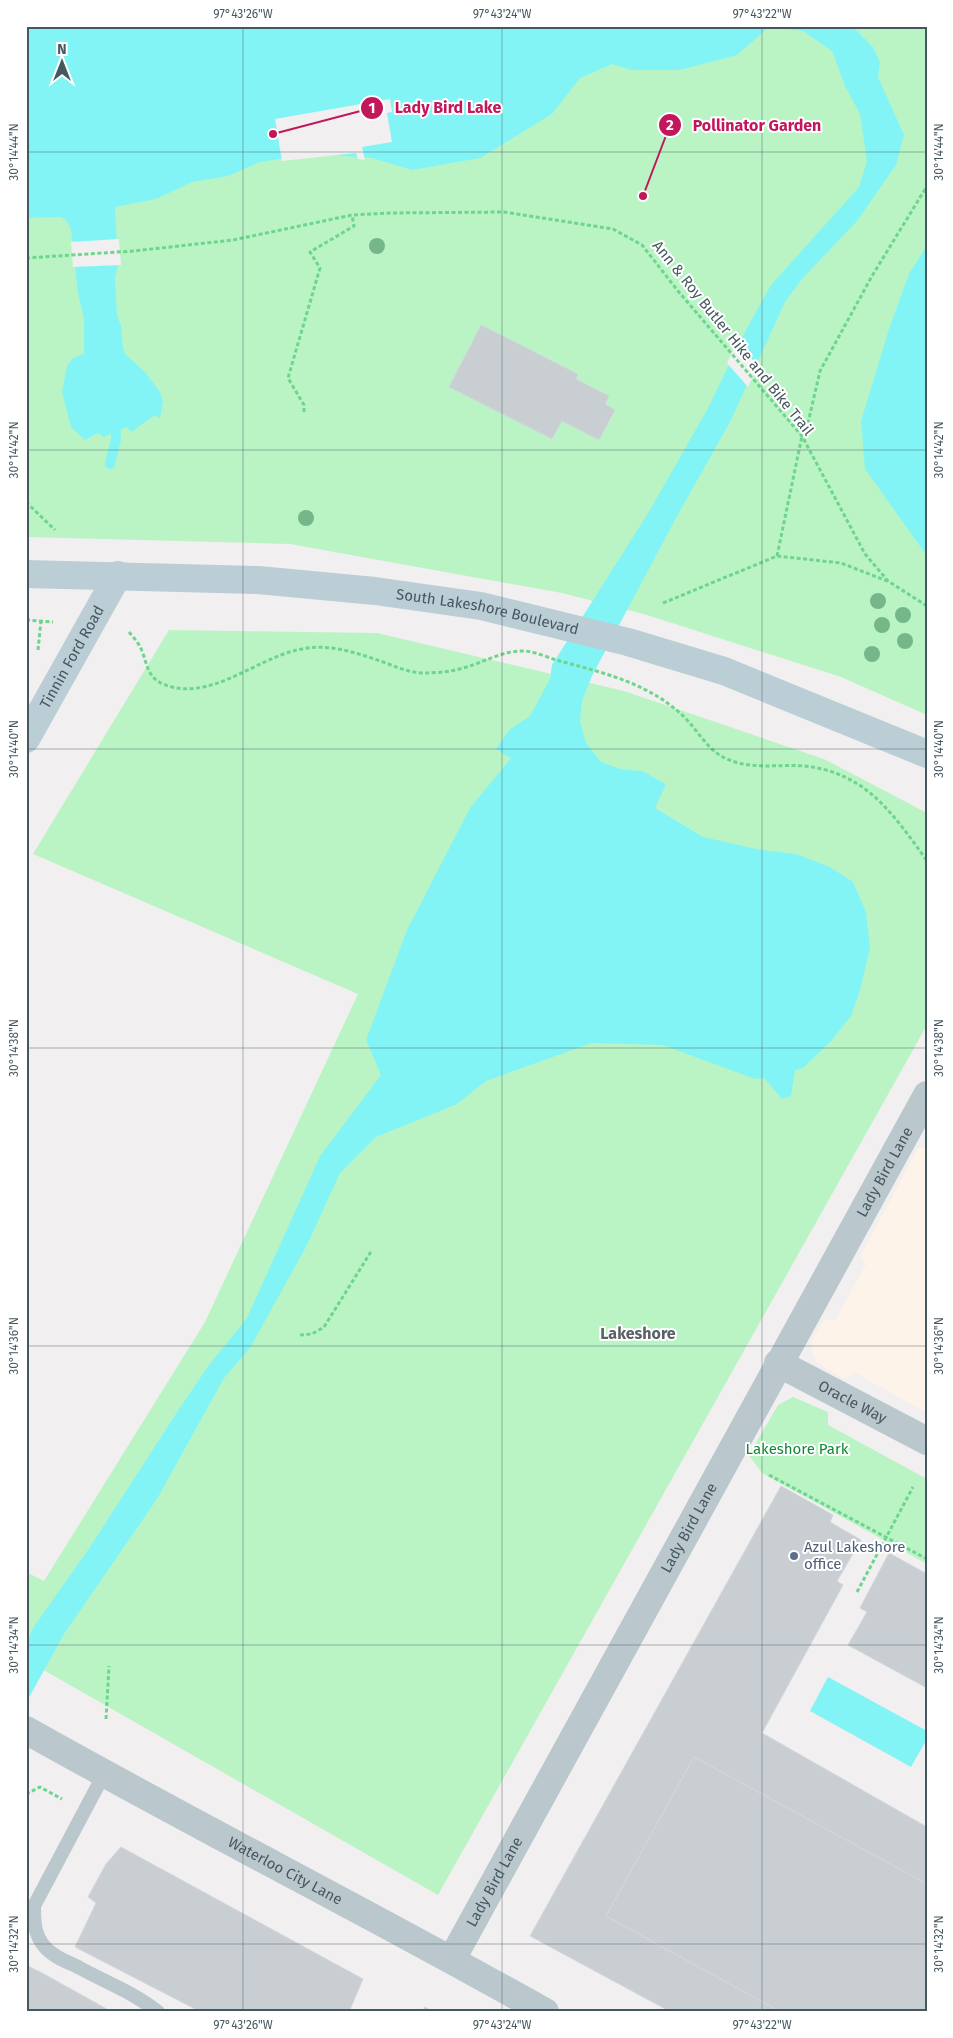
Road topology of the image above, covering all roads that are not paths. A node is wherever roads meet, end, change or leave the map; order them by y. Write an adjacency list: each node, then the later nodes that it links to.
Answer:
1 (26, 574): 2 (main road, South Lakeshore Boulevard)
2 (118, 574): 3 (main road, Tinnin Ford Road); 4 (main road, South Lakeshore Boulevard)
3 (26, 739)
4 (927, 754)
5 (927, 1094): 6 (street, Lady Bird Lane)
6 (778, 1363): 7 (street, Oracle Way); 10 (street, Lady Bird Lane)
7 (927, 1441)
8 (26, 1730): 9 (street, Waterloo City Lane)
9 (104, 1774): 10 (street, Waterloo City Lane); 11 (lane)
10 (452, 1959): 12 (street, Waterloo City Lane)
11 (158, 2012)
12 (545, 2012)

